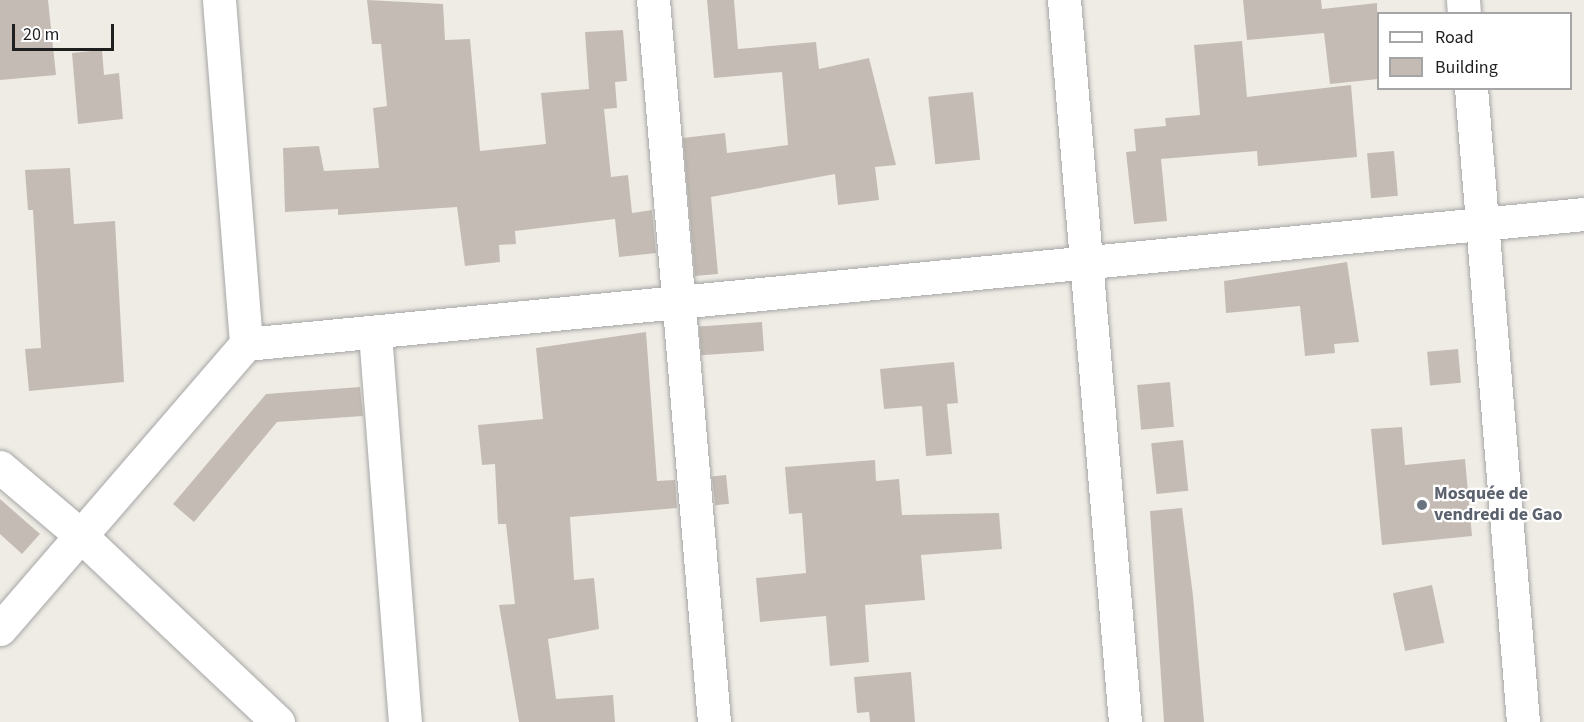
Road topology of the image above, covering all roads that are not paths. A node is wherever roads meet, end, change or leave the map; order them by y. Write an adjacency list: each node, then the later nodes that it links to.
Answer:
1 (219, 0): 10 (street)
2 (653, 0): 8 (street)
3 (1064, 0): 7 (street)
4 (1471, 90): 6 (street)
5 (1584, 214): 6 (street)
6 (1482, 223): 7 (street); 18 (street)
7 (1085, 260): 8 (street); 17 (street)
8 (680, 300): 9 (street); 16 (street)
9 (375, 333): 10 (street); 15 (street)
10 (246, 344): 12 (street)
11 (0, 467): 12 (street)
12 (79, 534): 13 (street); 14 (street)
13 (0, 629)
14 (278, 722)
15 (405, 722)
16 (714, 722)
17 (1125, 722)
18 (1523, 722)

